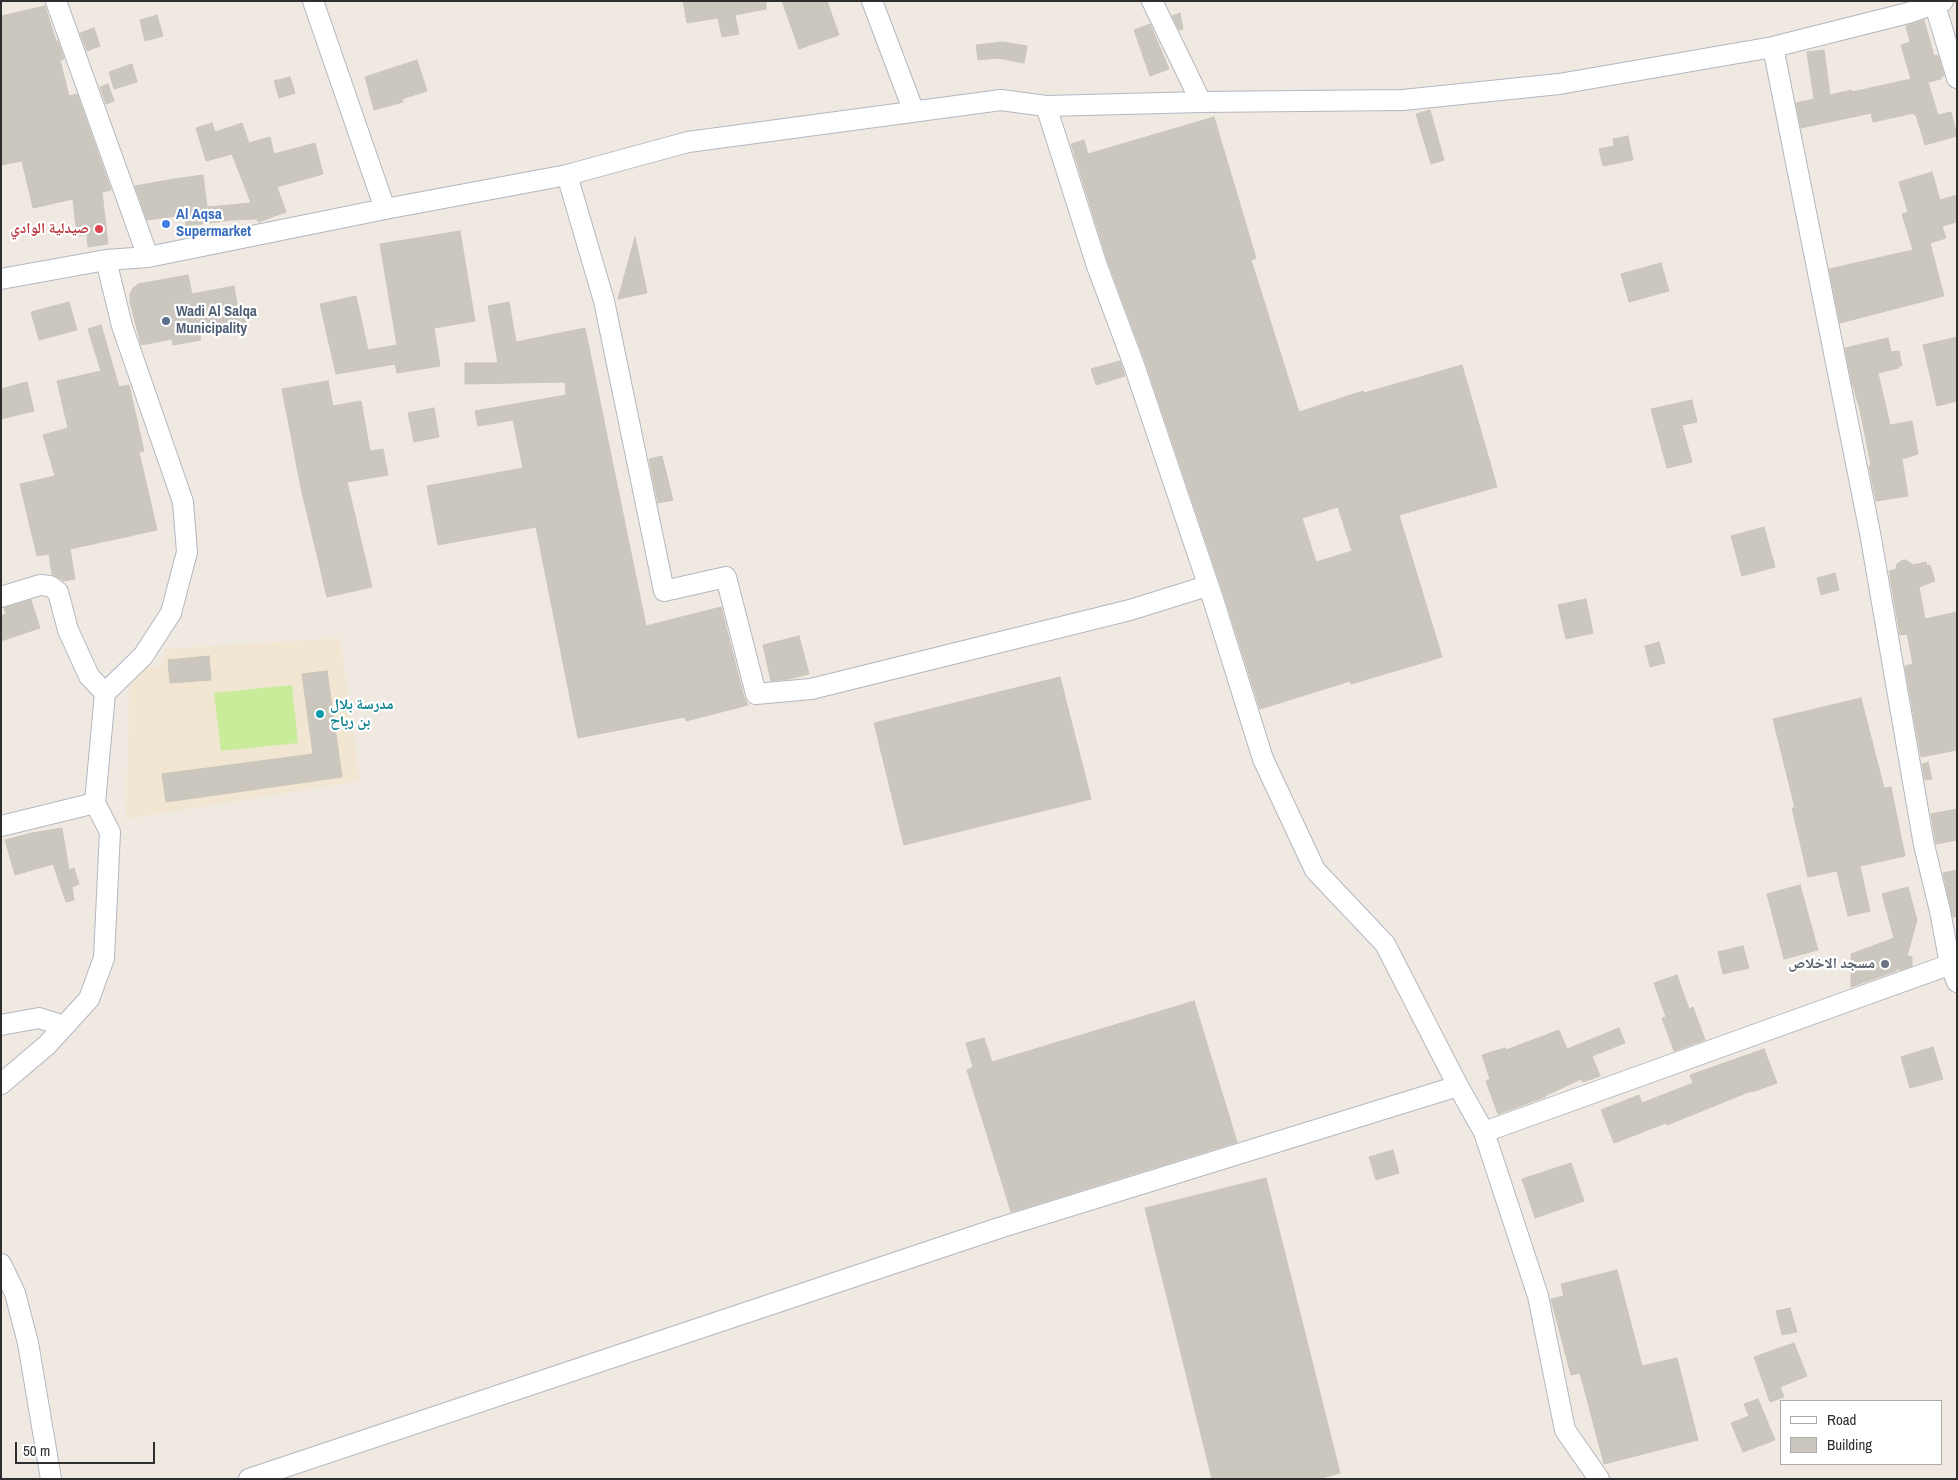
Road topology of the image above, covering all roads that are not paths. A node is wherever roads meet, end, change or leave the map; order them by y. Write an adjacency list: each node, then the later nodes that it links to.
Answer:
1 (56, 1): 13 (street)
2 (313, 1): 12 (street)
3 (872, 1): 10 (street)
4 (1152, 1): 8 (street)
5 (1939, 3): 6 (street); 7 (street)
6 (1773, 47): 8 (street); 21 (street)
7 (1957, 78)
8 (1201, 102): 9 (street)
9 (1046, 106): 10 (street); 16 (street)
10 (914, 112): 11 (street)
11 (567, 176): 12 (street); 16 (street)
12 (385, 209): 13 (street)
13 (148, 257): 14 (street)
14 (106, 260): 15 (street); 18 (street)
15 (1, 279)
16 (1207, 586): 25 (street)
17 (1, 596): 18 (street)
18 (105, 693): 19 (street)
19 (95, 803): 20 (street); 23 (street)
20 (1, 826)
21 (1955, 969): 26 (street)
22 (1, 1025): 23 (street)
23 (64, 1026): 24 (street)
24 (1, 1084)
25 (1458, 1086): 26 (street); 29 (street)
26 (1484, 1132): 30 (street)
27 (1, 1264): 28 (street)
28 (51, 1479)
29 (249, 1479)
30 (1599, 1479)

